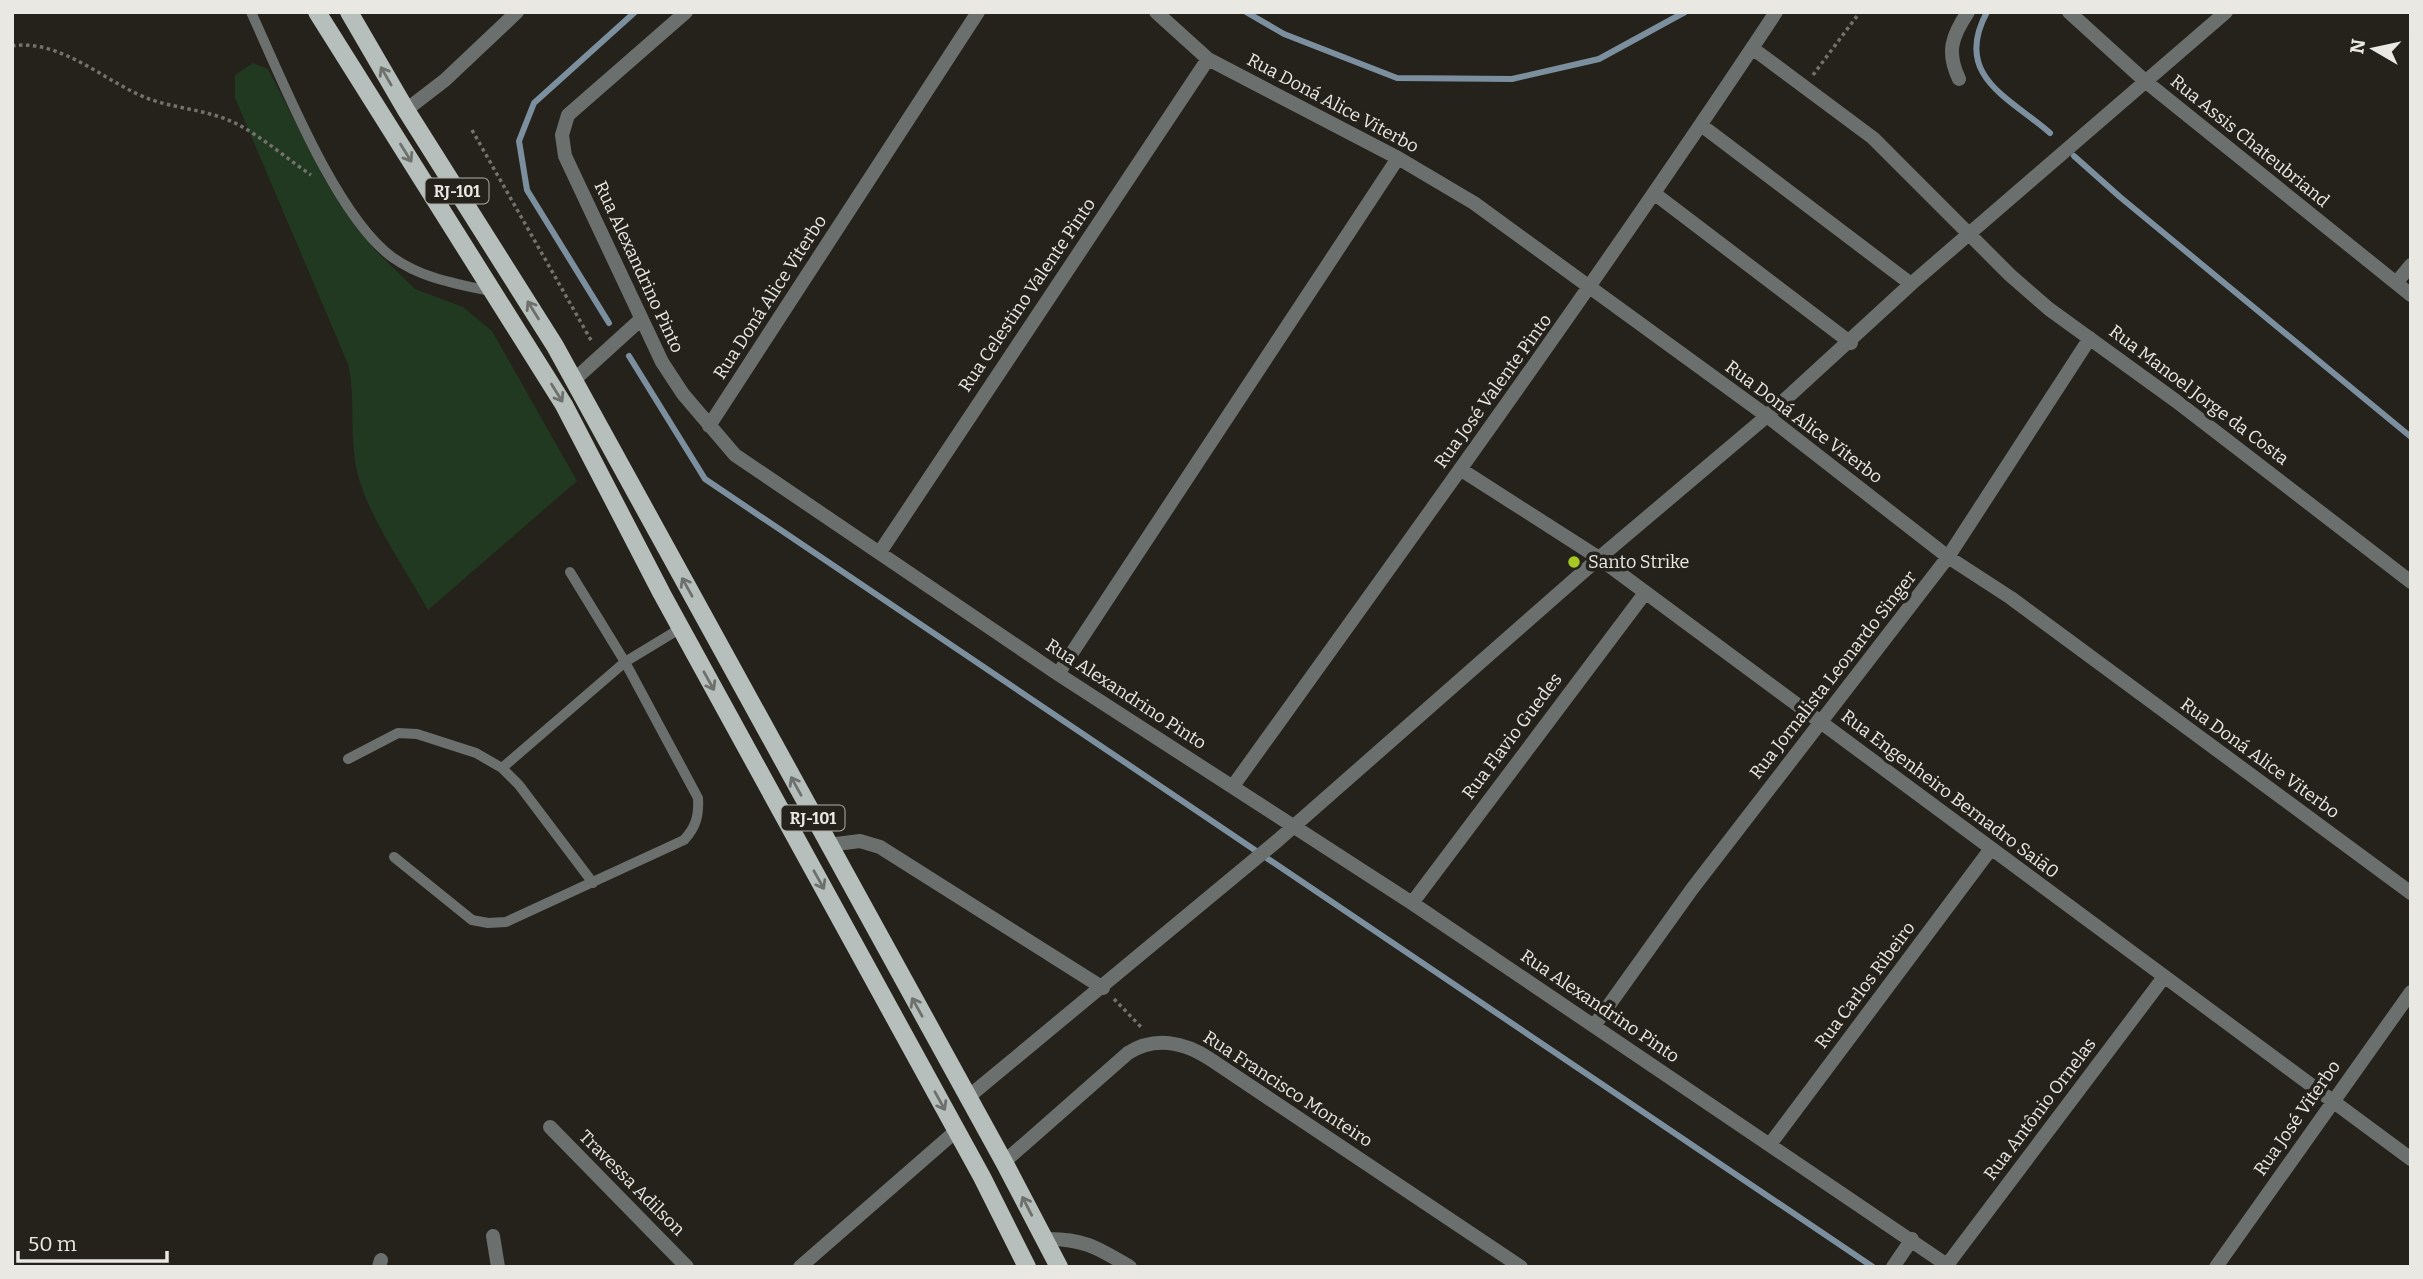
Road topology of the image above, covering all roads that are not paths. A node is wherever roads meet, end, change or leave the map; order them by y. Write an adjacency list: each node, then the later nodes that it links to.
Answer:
1 (251, 12): 25 (lane)
2 (317, 12): 25 (main road, RJ-101, one-way to 25)
3 (349, 12): 16 (main road, RJ-101, one-way to 3)
4 (517, 12): 16 (street)
5 (686, 12): 27 (street, Rua Alexandrino Pinto)
6 (978, 12): 32 (street, Rua Doná Alice Viterbo)
7 (1156, 12): 13 (street, Rua Doná Alice Viterbo)
8 (1776, 12): 12 (street, Rua José Valente Pinto)
9 (1968, 12): 14 (street)
10 (2068, 12): 15 (street, Rua Assis Chateubriand)
11 (2226, 12): 15 (street)
12 (1752, 48): 17 (street, Rua José Valente Pinto); 20 (street, Rua Manoel Jorge da Costa)
13 (1208, 59): 18 (street, Rua Doná Alice Viterbo); 34 (street, Rua Celestino Valente Pinto)
14 (1959, 79)
15 (2145, 82): 20 (street); 22 (street, Rua Assis Chateubriand)
16 (406, 110): 30 (main road, RJ-101, one-way to 16)
17 (1701, 125): 19 (street, Rua José Valente Pinto); 23 (street)
18 (1398, 159): 24 (street, Rua Doná Alice Viterbo); 42 (street)
19 (1655, 194): 24 (street, Rua José Valente Pinto); 29 (street)
20 (1970, 233): 23 (street); 28 (street, Rua Manoel Jorge da Costa)
21 (2411, 265): 22 (street)
22 (2396, 283): 26 (street, Rua Assis Chateubriand)
23 (1911, 284): 29 (street)
24 (1590, 287): 31 (street, Rua Doná Alice Viterbo); 33 (street, Rua José Valente Pinto)
25 (494, 292): 40 (main road, RJ-101, one-way to 40)
26 (2411, 295)
27 (639, 321): 30 (street); 32 (street, Rua Alexandrino Pinto)
28 (2090, 338): 35 (street, Rua Jornalista Leonardo Singer); 38 (street, Rua Manoel Jorge da Costa)
29 (1851, 343): 31 (street)
30 (574, 380): 48 (main road, RJ-101, one-way to 30)
31 (1768, 416): 35 (street, Rua Doná Alice Viterbo); 36 (street)
32 (709, 426): 34 (street, Rua Alexandrino Pinto)
33 (1460, 469): 36 (street, Rua Engenheiro Bernadro Saiā0); 46 (street, Rua José Valente Pinto)
34 (880, 552): 42 (street, Rua Alexandrino Pinto)
35 (1948, 557): 43 (street, Rua Jornalista Leonardo Singer); 52 (street, Rua Doná Alice Viterbo)
36 (1599, 558): 39 (street, Rua Engenheiro Bernadro Saiā0); 47 (street)
37 (570, 572): 41 (lane)
38 (2411, 582)
39 (1645, 593): 43 (street, Rua Engenheiro Bernadro Saiā0); 53 (street, Rua Flavio Guedes)
40 (681, 628): 41 (lane); 61 (main road, RJ-101, one-way to 61)
41 (625, 662): 45 (lane); 51 (lane)
42 (1058, 674): 46 (street, Rua Alexandrino Pinto)
43 (1823, 722): 49 (street, Rua Engenheiro Bernadro Saiā0); 57 (street, Rua Jornalista Leonardo Singer)
44 (348, 759): 45 (lane)
45 (502, 768): 51 (lane)
46 (1233, 786): 47 (street, Rua Alexandrino Pinto)
47 (1295, 826): 53 (street, Rua Alexandrino Pinto); 55 (street)
48 (828, 845): 55 (street); 58 (main road, RJ-101, one-way to 48)
49 (1990, 850): 54 (street, Rua Engenheiro Bernadro Saiā0); 62 (street, Rua Carlos Ribeiro)
50 (394, 857): 51 (lane)
51 (593, 883)
52 (2411, 893)
53 (1412, 903): 57 (street, Rua Alexandrino Pinto)
54 (2164, 977): 59 (street, Rua Engenheiro Bernadro Saiā0); 69 (street, Rua Antônio Ornelas)
55 (1103, 988): 58 (street)
56 (2411, 992): 59 (street, Rua José Viterbo)
57 (1594, 1026): 62 (street, Rua Alexandrino Pinto)
58 (967, 1098): 64 (main road, RJ-101)
59 (2332, 1102): 63 (street, Rua Engenheiro Bernadro Saiā0); 77 (street, Rua José Viterbo)
60 (550, 1127): 71 (street, Travessa Adilson)
61 (956, 1131): 72 (street); 73 (main road, RJ-101)
62 (1771, 1143): 67 (street, Rua Alexandrino Pinto)
63 (2411, 1159)
64 (1004, 1162): 66 (main road, RJ-101, one-way to 64); 76 (street, Rua Francisco Monteiro)
65 (493, 1236): 70 (street)
66 (1044, 1239): 74 (main road, RJ-101); 75 (street)
67 (1912, 1239): 68 (street); 69 (street, Rua Alexandrino Pinto)
68 (1894, 1266)
69 (1948, 1266)
70 (498, 1267)
71 (687, 1267)
72 (800, 1267)
73 (1027, 1267)
74 (1059, 1267)
75 (1130, 1267)
76 (1521, 1267)
77 (2216, 1267)

